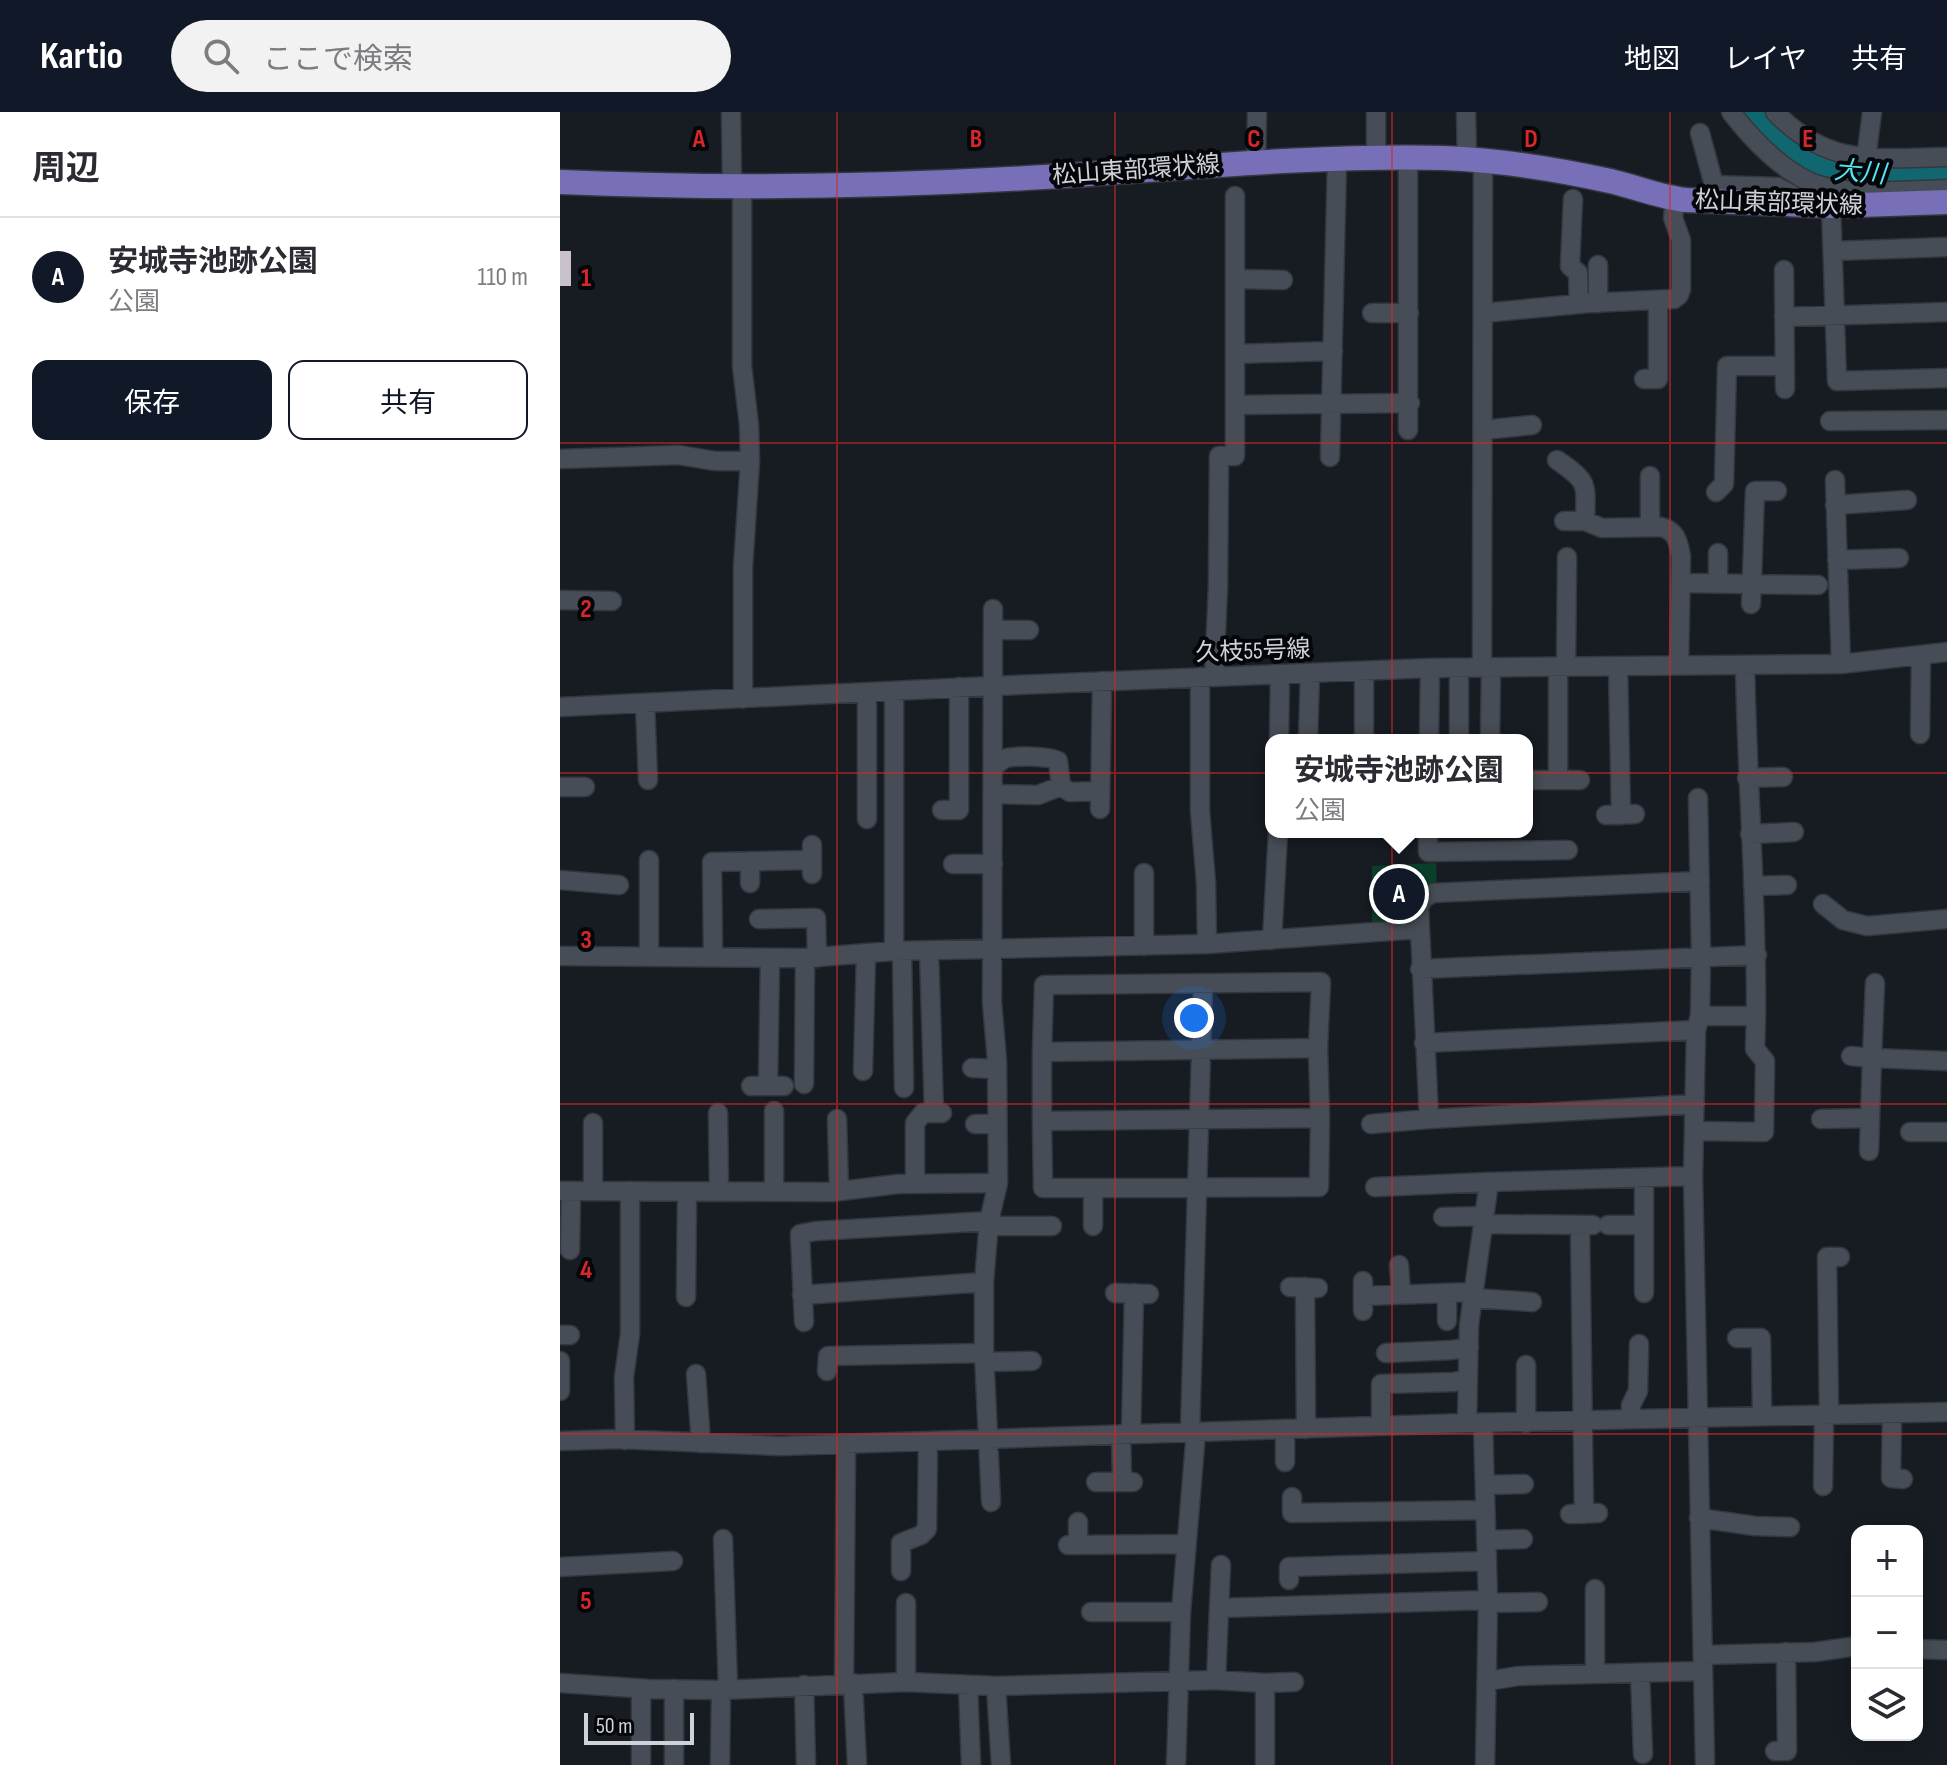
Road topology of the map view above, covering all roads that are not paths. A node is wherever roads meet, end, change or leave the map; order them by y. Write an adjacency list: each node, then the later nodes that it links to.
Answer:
1 (731, 112): 17 (street)
2 (1257, 112): 15 (street)
3 (1376, 112): 11 (street)
4 (1466, 112): 14 (street)
5 (1731, 112): 18 (street)
6 (1775, 112): 12 (street)
7 (1872, 112): 12 (street)
8 (1700, 133): 23 (street)
9 (1947, 157): 12 (street)
10 (1408, 158): 11 (main road, 松山東部環状線); 14 (main road, 松山東部環状線); 36 (street)
11 (1376, 159): 13 (main road, 松山東部環状線)
12 (1866, 159)
13 (1337, 160): 15 (main road, 松山東部環状線); 40 (street)
14 (1475, 160): 21 (main road, 松山東部環状線); 37 (street)
15 (1256, 162): 17 (main road, 松山東部環状線)
16 (560, 182): 17 (main road, 松山東部環状線)
17 (737, 186): 57 (street)
18 (1947, 189)
19 (1235, 196): 29 (street)
20 (1573, 199): 33 (street)
21 (1675, 199): 23 (main road, 松山東部環状線); 31 (street)
22 (1947, 202): 24 (main road, 松山東部環状線)
23 (1797, 204): 24 (main road, 松山東部環状線)
24 (1831, 206): 26 (street)
25 (1947, 247): 26 (street)
26 (1833, 251): 39 (street)
27 (1598, 265): 32 (street)
28 (1784, 270): 38 (street)
29 (1235, 279): 30 (street); 41 (street)
30 (1283, 280)
31 (1658, 301): 32 (street); 44 (street)
32 (1598, 303): 33 (street)
33 (1579, 304): 37 (street)
34 (1947, 312): 39 (street)
35 (1372, 313): 36 (street)
36 (1409, 313): 46 (street)
37 (1483, 313): 53 (street)
38 (1784, 317): 39 (street); 42 (street)
39 (1835, 317): 43 (street)
40 (1333, 351): 41 (street); 47 (street)
41 (1235, 354): 48 (street)
42 (1785, 366): 45 (street); 61 (street)
43 (1947, 378)
44 (1644, 379)
45 (1785, 389)
46 (1410, 403): 47 (street); 52 (street)
47 (1331, 404): 48 (street); 54 (street)
48 (1235, 405): 94 (street)
49 (1947, 420): 50 (street)
50 (1830, 421)
51 (1532, 425): 53 (street)
52 (1408, 430)
53 (1483, 430): 87 (street)
54 (1330, 457)
55 (560, 459): 57 (street)
56 (1557, 460): 65 (street)
57 (750, 461): 100 (street)
58 (1650, 476): 66 (street)
59 (1835, 480): 63 (street)
60 (1777, 491): 73 (street)
61 (1716, 492)
62 (1907, 500): 63 (street)
63 (1835, 505): 70 (street)
64 (1564, 521): 65 (street)
65 (1585, 521): 66 (street)
66 (1650, 527): 71 (street)
67 (1718, 553): 72 (street)
68 (1567, 557): 88 (street)
69 (1899, 558): 70 (street)
70 (1837, 560): 83 (street)
71 (1682, 583): 72 (street); 84 (street)
72 (1718, 583): 73 (street)
73 (1752, 583): 74 (street); 77 (street)
74 (1818, 585)
75 (560, 600): 76 (street)
76 (612, 601)
77 (1751, 604)
78 (993, 609): 79 (street)
79 (993, 630): 80 (street); 96 (street)
80 (1029, 630)
81 (1947, 652): 82 (street, 久枝55号線)
82 (1921, 655): 83 (street, 久枝55号線); 109 (street)
83 (1841, 664): 85 (street, 久枝55号線)
84 (1679, 665): 85 (street, 久枝55号線); 86 (street, 久枝55号線)
85 (1745, 665): 112 (street)
86 (1618, 666): 88 (street, 久枝55号線); 123 (street)
87 (1486, 667): 88 (street, 久枝55号線); 90 (street, 久枝55号線); 108 (street)
88 (1562, 667): 115 (street)
89 (1430, 668): 90 (street, 久枝55号線); 91 (street, 久枝55号線); 106 (street)
90 (1459, 669): 107 (street)
91 (1364, 671): 92 (street, 久枝55号線); 105 (street)
92 (1310, 673): 93 (street, 久枝55号線); 104 (street)
93 (1280, 674): 94 (street, 久枝55号線); 103 (street)
94 (1207, 677): 95 (street, 久枝55号線); 150 (street)
95 (1102, 681): 96 (street, 久枝55号線); 117 (street)
96 (993, 686): 97 (street, 久枝55号線); 110 (street)
97 (959, 687): 98 (street, 久枝55号線); 122 (street)
98 (894, 691): 99 (street, 久枝55号線); 154 (street)
99 (867, 693): 100 (street, 久枝55号線); 124 (street)
100 (743, 699): 101 (street, 久枝55号線)
101 (645, 703): 102 (street, 久枝55号線); 113 (street)
102 (560, 707)
103 (1279, 734)
104 (1308, 734)
105 (1364, 734)
106 (1429, 734)
107 (1459, 734)
108 (1490, 734)
109 (1920, 734)
110 (993, 767): 117 (street); 120 (street)
111 (1783, 777): 112 (street)
112 (1747, 778): 126 (street)
113 (648, 780)
114 (1533, 780): 115 (street)
115 (1558, 780): 116 (street)
116 (1580, 780)
117 (1061, 786): 120 (street)
118 (560, 787): 119 (street)
119 (585, 787)
120 (993, 794): 137 (street)
121 (1698, 798): 140 (street)
122 (942, 810)
123 (1621, 815)
124 (867, 819)
125 (1794, 832): 126 (street)
126 (1750, 834): 144 (street)
127 (1278, 838): 149 (street)
128 (1428, 838): 132 (street)
129 (1459, 838): 132 (street)
130 (1488, 842): 131 (street); 132 (street)
131 (1568, 850)
132 (1459, 851)
133 (650, 860): 159 (street)
134 (812, 860): 135 (street)
135 (750, 861): 141 (street); 160 (street)
136 (953, 864): 137 (street)
137 (993, 864): 152 (street)
138 (1144, 873): 151 (street)
139 (560, 880): 142 (street)
140 (1700, 881): 148 (street); 158 (street)
141 (750, 883)
142 (619, 885)
143 (1787, 885): 144 (street)
144 (1753, 886): 156 (street)
145 (1823, 904): 147 (street)
146 (769, 914): 162 (street)
147 (1947, 919)
148 (1418, 929): 149 (street); 163 (street)
149 (1272, 940): 150 (street)
150 (1207, 944): 151 (street)
151 (1144, 946): 152 (street)
152 (993, 948): 153 (street); 176 (street)
153 (929, 950): 154 (street); 202 (street)
154 (898, 951): 155 (street); 180 (street)
155 (866, 953): 162 (street); 177 (street)
156 (1757, 955): 158 (street); 166 (street)
157 (560, 956): 159 (street)
158 (1701, 956): 163 (street); 167 (street)
159 (649, 957): 160 (street)
160 (713, 957): 161 (street)
161 (770, 958): 162 (street); 179 (street)
162 (811, 958): 178 (street)
163 (1420, 969): 168 (street)
164 (1875, 983): 173 (street)
165 (1203, 984): 169 (street); 170 (street); 171 (street)
166 (1756, 1016): 167 (street); 195 (street)
167 (1698, 1023): 168 (street); 181 (street)
168 (1424, 1043): 188 (street)
169 (1318, 1048): 170 (street); 184 (street)
170 (1200, 1051): 171 (street); 187 (street)
171 (1042, 1052): 190 (street)
172 (1851, 1056): 173 (street)
173 (1872, 1058): 174 (street); 185 (street)
174 (1947, 1061)
175 (972, 1068): 176 (street)
176 (997, 1069): 193 (street)
177 (863, 1071)
178 (804, 1084)
179 (768, 1086)
180 (904, 1088)
181 (1695, 1104): 188 (street); 195 (street)
182 (774, 1111): 213 (street)
183 (718, 1113): 212 (street)
184 (1320, 1118): 187 (street); 206 (street)
185 (1870, 1118): 189 (street); 198 (street)
186 (837, 1119): 210 (street)
187 (1198, 1119): 190 (street); 206 (street)
188 (1429, 1119): 194 (street)
189 (1821, 1119)
190 (1042, 1121): 205 (street)
191 (593, 1123): 208 (street)
192 (975, 1124): 193 (street)
193 (997, 1124): 203 (street)
194 (1371, 1124)
195 (1695, 1131): 199 (street)
196 (1910, 1132): 197 (street)
197 (1947, 1132)
198 (1869, 1151)
199 (1693, 1176): 200 (street); 253 (street)
200 (1644, 1178): 201 (street); 218 (street)
201 (1489, 1182): 204 (street); 215 (street)
202 (915, 1183): 203 (street); 210 (street)
203 (998, 1183): 216 (street)
204 (1375, 1187)
205 (1093, 1188): 206 (street); 220 (street)
206 (1196, 1189): 261 (street)
207 (566, 1191): 208 (street); 221 (street)
208 (593, 1191): 209 (street)
209 (630, 1191): 211 (street); 263 (street)
210 (839, 1191): 213 (street)
211 (687, 1192): 212 (street); 233 (street)
212 (719, 1192): 213 (street)
213 (774, 1192)
214 (1443, 1217): 215 (street)
215 (1484, 1220): 217 (street); 231 (street)
216 (988, 1224): 219 (street); 224 (street); 230 (street)
217 (1594, 1225): 218 (street); 255 (street)
218 (1644, 1225): 228 (street)
219 (1052, 1226)
220 (1093, 1226)
221 (570, 1250)
222 (1840, 1257): 251 (street)
223 (1399, 1265): 229 (street)
224 (984, 1282): 230 (street); 241 (street)
225 (1305, 1287): 260 (street)
226 (1115, 1293): 262 (street)
227 (1447, 1293): 229 (street); 231 (street); 235 (street)
228 (1644, 1293)
229 (1401, 1294): 232 (street)
230 (802, 1295): 236 (street)
231 (1474, 1295): 234 (street); 239 (street)
232 (1363, 1296)
233 (686, 1297)
234 (1532, 1302)
235 (1447, 1321)
236 (804, 1322)
237 (1737, 1338): 252 (street)
238 (1639, 1344): 254 (street)
239 (1469, 1347): 240 (street); 247 (street)
240 (1386, 1353)
241 (984, 1357): 243 (street); 245 (street); 264 (street)
242 (560, 1361): 248 (street)
243 (1032, 1361)
244 (1526, 1365): 256 (street)
245 (827, 1371)
246 (696, 1374): 267 (street)
247 (1468, 1378): 257 (street); 258 (street)
248 (560, 1391)
249 (1947, 1412): 250 (street)
250 (1892, 1413): 251 (street); 270 (street)
251 (1826, 1415): 252 (street); 274 (street)
252 (1762, 1416): 253 (street)
253 (1696, 1417): 254 (street); 279 (street)
254 (1631, 1419): 255 (street)
255 (1581, 1421): 256 (street); 278 (street)
256 (1526, 1423): 257 (street)
257 (1475, 1424): 258 (street); 273 (street)
258 (1381, 1426): 260 (street)
259 (1285, 1429): 260 (street); 261 (street); 269 (street)
260 (1306, 1429)
261 (1193, 1432): 262 (street); 285 (street)
262 (1126, 1434): 264 (street); 271 (street)
263 (625, 1440): 265 (street); 267 (street)
264 (987, 1440): 266 (street); 276 (street)
265 (560, 1441)
266 (928, 1442): 268 (street); 290 (street)
267 (701, 1443): 268 (street)
268 (846, 1445): 312 (street)
269 (1285, 1462)
270 (1903, 1479)
271 (1096, 1482)
272 (1524, 1484): 273 (street)
273 (1485, 1485): 277 (street)
274 (1823, 1486)
275 (1292, 1497): 277 (street)
276 (991, 1502)
277 (1485, 1510): 284 (street)
278 (1584, 1514)
279 (1699, 1518): 281 (street); 303 (street)
280 (1078, 1522): 285 (street)
281 (1790, 1527)
282 (722, 1539): 319 (street)
283 (1523, 1539): 284 (street)
284 (1486, 1540): 287 (street)
285 (1186, 1544): 298 (street)
286 (673, 1561): 289 (street)
287 (1487, 1561): 291 (street); 293 (street)
288 (1221, 1565): 296 (street)
289 (560, 1567)
290 (901, 1571)
291 (1289, 1580)
292 (1595, 1589): 305 (street)
293 (1488, 1602): 294 (street); 296 (street); 308 (street)
294 (1538, 1602)
295 (906, 1603): 309 (street)
296 (1219, 1608): 306 (street)
297 (1091, 1612): 298 (street)
298 (1181, 1612): 307 (street)
299 (1851, 1647): 302 (street)
300 (1923, 1649): 301 (street)
301 (1947, 1650)
302 (1786, 1652): 303 (street); 320 (street)
303 (1703, 1663): 304 (street); 332 (street)
304 (1640, 1673): 305 (street); 321 (street)
305 (1595, 1674): 308 (street)
306 (1216, 1680): 307 (street); 313 (street)
307 (1178, 1681): 316 (street); 329 (street)
308 (1488, 1681): 331 (street)
309 (906, 1682): 312 (street); 315 (street)
310 (1294, 1682): 313 (street)
311 (560, 1683): 317 (street)
312 (849, 1683): 314 (street); 326 (street)
313 (1265, 1683): 330 (street)
314 (804, 1685): 319 (street); 325 (street)
315 (968, 1685): 316 (street); 327 (street)
316 (996, 1686): 328 (street)
317 (641, 1689): 318 (street); 322 (street)
318 (674, 1689): 319 (street); 323 (street)
319 (724, 1689): 324 (street)
320 (1775, 1751)
321 (1643, 1754)
322 (641, 1765)
323 (674, 1765)
324 (720, 1765)
325 (806, 1765)
326 (857, 1765)
327 (971, 1765)
328 (1001, 1765)
329 (1176, 1765)
330 (1265, 1765)
331 (1485, 1765)
332 (1705, 1765)

